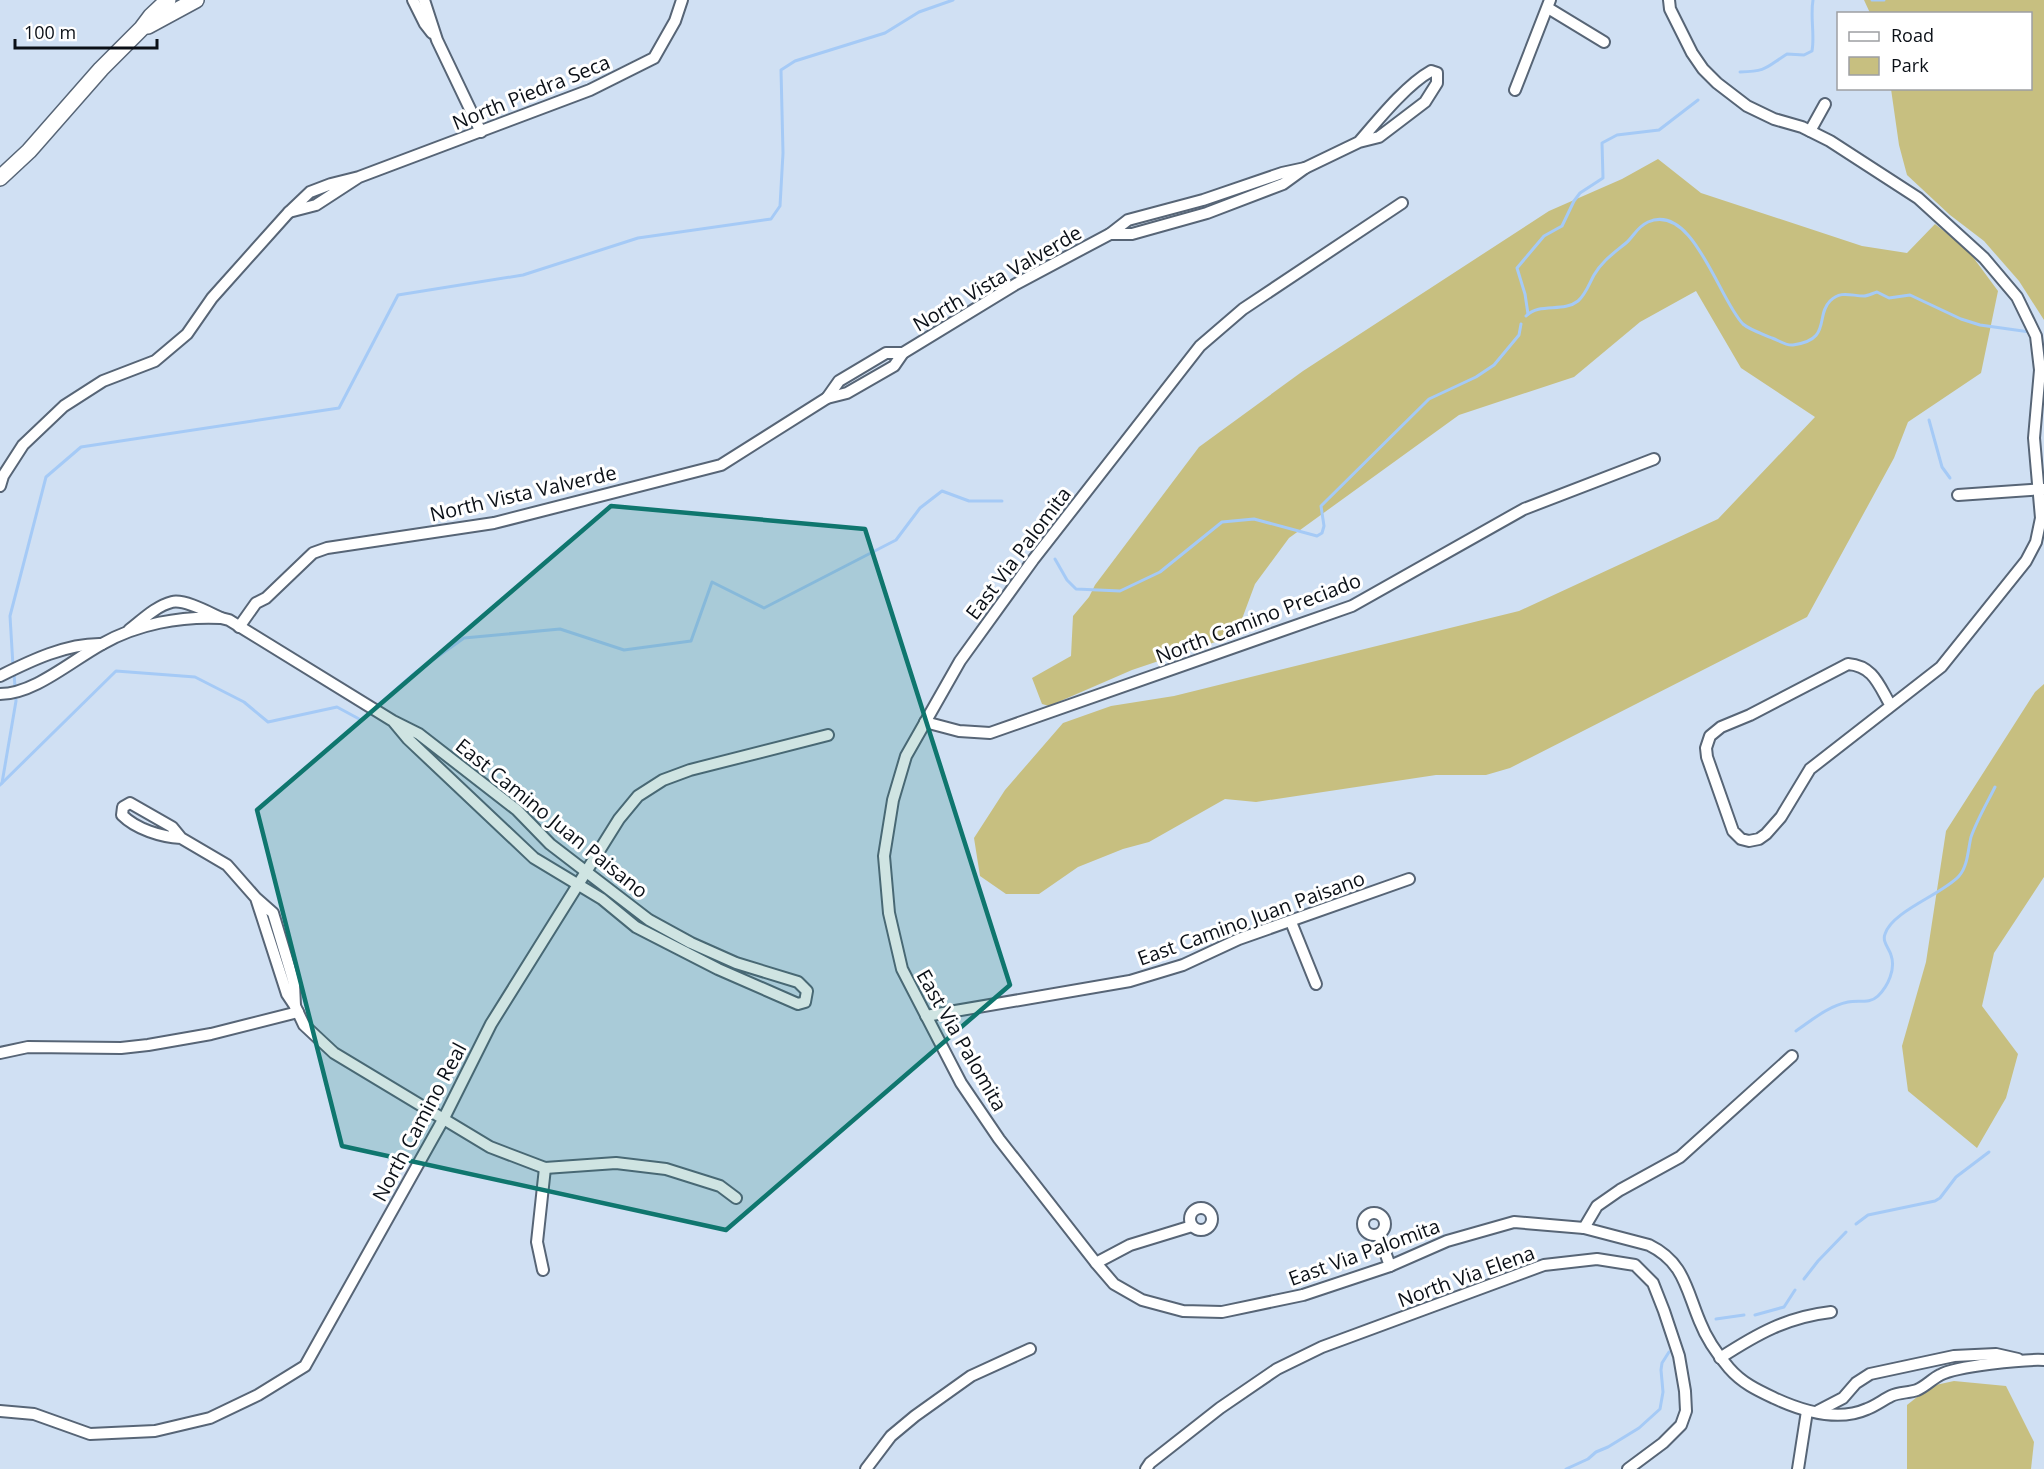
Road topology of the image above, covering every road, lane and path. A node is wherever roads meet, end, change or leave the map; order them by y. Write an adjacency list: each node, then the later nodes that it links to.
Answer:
1 (168, 0): 8 (main road)
2 (196, 0): 8 (main road)
3 (413, 0): 9 (street)
4 (424, 0): 9 (street)
5 (682, 0): 14 (street, North Piedra Seca)
6 (1669, 0): 13 (street)
7 (1549, 4): 10 (street); 11 (street)
8 (142, 28): 16 (main road)
9 (437, 40): 14 (street)
10 (1604, 42)
11 (1515, 90)
12 (1825, 104): 13 (street)
13 (1810, 131): 20 (street)
14 (481, 132): 19 (street, North Piedra Seca)
15 (1359, 142): 15 (street, North Vista Valverde); 23 (street, North Vista Valverde)
16 (0, 178)
17 (1402, 202): 30 (street, East Via Palomita)
18 (1654, 459): 30 (street, North Camino Preciado)
19 (0, 486)
20 (2040, 489): 21 (street); 28 (street)
21 (1958, 495)
22 (221, 618): 23 (street, East Camino Juan Paisano); 24 (street, East Camino Juan Paisano); 24 (street, East Camino Juan Paisano)
23 (239, 627): 29 (street, East Camino Juan Paisano)
24 (129, 630): 25 (street, East Camino Juan Paisano)
25 (102, 644): 26 (street); 27 (street, East Camino Juan Paisano)
26 (0, 676)
27 (0, 694)
28 (1891, 706): 28 (street)
29 (393, 721): 33 (street, East Camino Juan Paisano); 35 (street, East Camino Juan Paisano)
30 (925, 722): 39 (street, East Via Palomita)
31 (828, 735): 33 (street, North Camino Real)
32 (181, 838): 32 (street); 38 (street)
33 (585, 873): 35 (street, North Camino Real); 35 (street, East Camino Juan Paisano)
34 (1409, 879): 36 (street, East Camino Juan Paisano)
35 (577, 884): 42 (street, North Camino Real)
36 (1291, 922): 37 (street); 39 (street, East Camino Juan Paisano)
37 (1316, 984)
38 (296, 1009): 40 (street); 42 (street)
39 (926, 1016): 48 (street, East Via Palomita)
40 (0, 1053)
41 (1792, 1056): 46 (street)
42 (444, 1118): 43 (street); 56 (street, North Camino Real)
43 (545, 1168): 44 (street); 50 (street)
44 (736, 1198)
45 (1192, 1226): 48 (street)
46 (1584, 1228): 49 (street, East Via Palomita); 53 (street, East Via Palomita)
47 (1378, 1235): 49 (street)
48 (1096, 1263): 49 (street, East Via Palomita)
49 (1390, 1266)
50 (543, 1270)
51 (1831, 1311): 53 (street)
52 (1030, 1349): 58 (street)
53 (1720, 1358): 57 (street, East Via Palomita)
54 (2022, 1359): 55 (street, East Via Palomita); 57 (street, East Via Palomita); 57 (street, East Via Palomita)
55 (2044, 1360)
56 (0, 1411)
57 (1812, 1411): 61 (street)
58 (866, 1469)
59 (1146, 1469): 60 (street, North Via Elena)
60 (1629, 1469)
61 (1798, 1469)

